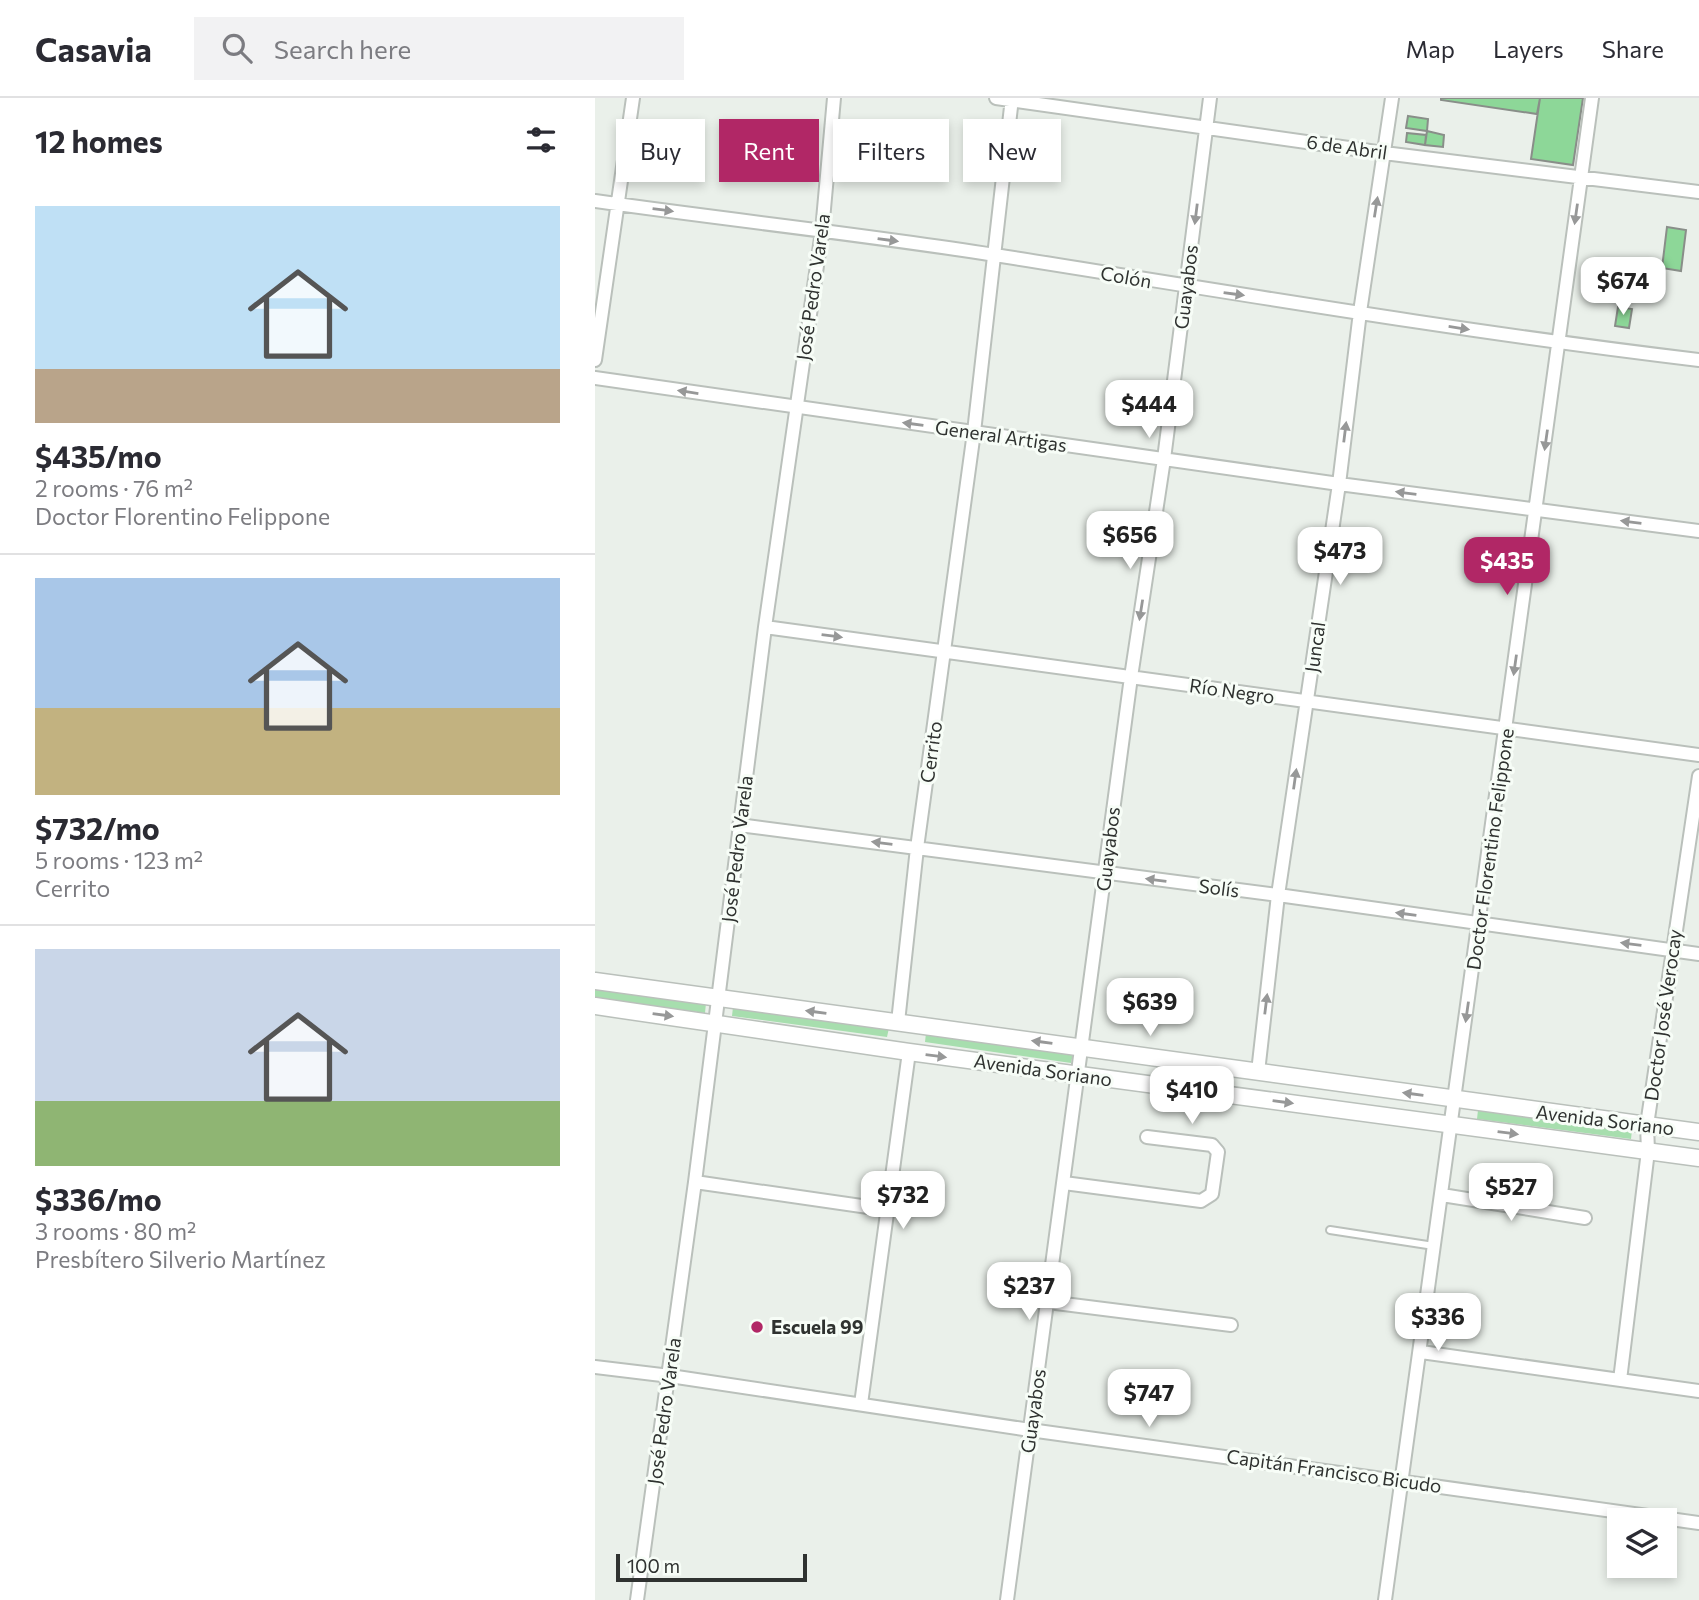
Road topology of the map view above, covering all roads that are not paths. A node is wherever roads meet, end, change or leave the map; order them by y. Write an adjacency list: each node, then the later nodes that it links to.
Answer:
1 (633, 98): 13 (street)
2 (834, 98): 14 (street, José Pedro Varela)
3 (996, 98): 7 (street, 6 de Abril)
4 (1210, 98): 8 (street, Guayabos)
5 (1392, 98): 9 (street, Juncal)
6 (1592, 98): 10 (street, Doctor Florentino Felippone)
7 (1012, 99): 8 (street, 6 de Abril); 15 (street, Cerrito)
8 (1206, 127): 9 (street, 6 de Abril); 16 (street, Guayabos, one-way to 16)
9 (1384, 153): 10 (street, 6 de Abril); 17 (street, Juncal, one-way to 9)
10 (1582, 177): 11 (street, 6 de Abril); 18 (street, Doctor Florentino Felippone, one-way to 18)
11 (1699, 192)
12 (595, 201): 13 (street, Colón)
13 (619, 204): 14 (street, Colón, one-way to 14); 19 (street)
14 (822, 231): 15 (street, Colón, one-way to 15); 22 (street, José Pedro Varela)
15 (993, 254): 16 (street, Colón); 23 (street, Cerrito)
16 (1187, 287): 17 (street, Colón, one-way to 17); 24 (street, Guayabos)
17 (1360, 312): 18 (street, Colón, one-way to 18); 25 (street, Juncal, one-way to 17)
18 (1559, 343): 20 (street, Colón); 26 (street, Doctor Florentino Felippone, one-way to 26)
19 (595, 359)
20 (1699, 360)
21 (595, 378): 22 (street, General Artigas, one-way to 21)
22 (795, 408): 23 (street, General Artigas, one-way to 22); 28 (street, José Pedro Varela)
23 (974, 432): 24 (street, General Artigas); 29 (street, Cerrito)
24 (1164, 459): 25 (street, General Artigas); 30 (street, Guayabos, one-way to 30)
25 (1339, 484): 26 (street, General Artigas, one-way to 25); 31 (street, Juncal)
26 (1536, 510): 27 (street, General Artigas, one-way to 26); 32 (street, Doctor Florentino Felippone, one-way to 32)
27 (1699, 531)
28 (765, 627): 29 (street, Río Negro, one-way to 29); 35 (street, José Pedro Varela)
29 (945, 651): 30 (street, Río Negro); 36 (street, Cerrito)
30 (1131, 677): 31 (street, Río Negro); 37 (street, Guayabos)
31 (1307, 701): 32 (street, Río Negro); 38 (street, Juncal, one-way to 31)
32 (1506, 729): 33 (street, Río Negro); 39 (street, Doctor Florentino Felippone)
33 (1699, 755)
34 (1699, 776): 40 (street, Doctor José Verocay)
35 (739, 825): 36 (street, Solís, one-way to 35); 43 (street, José Pedro Varela)
36 (917, 848): 37 (street, Solís); 46 (street, Cerrito)
37 (1105, 873): 38 (street, Solís, one-way to 37); 47 (street, Guayabos)
38 (1278, 895): 39 (street, Solís, one-way to 38); 49 (street, Juncal, one-way to 38)
39 (1479, 925): 40 (street, Solís, one-way to 39); 51 (street, Doctor Florentino Felippone, one-way to 51)
40 (1672, 950): 41 (street, Solís); 52 (street, Doctor José Verocay)
41 (1699, 954)
42 (595, 981): 43 (street, Avenida Soriano)
43 (719, 999): 45 (street, José Pedro Varela); 46 (street, Avenida Soriano, one-way to 43)
44 (595, 1006): 45 (street, Avenida Soriano, one-way to 45)
45 (716, 1022): 48 (street, Avenida Soriano); 58 (street, José Pedro Varela)
46 (898, 1022): 47 (street, Avenida Soriano, one-way to 46); 48 (street, Cerrito)
47 (1083, 1048): 49 (street, Avenida Soriano); 50 (street, Guayabos)
48 (909, 1052): 50 (street, Avenida Soriano, one-way to 50); 61 (street, Cerrito)
49 (1258, 1072): 51 (street, Avenida Soriano, one-way to 49)
50 (1079, 1074): 53 (street, Avenida Soriano, one-way to 53); 59 (street, Guayabos)
51 (1455, 1101): 52 (street, Avenida Soriano); 53 (street, Doctor Florentino Felippone)
52 (1647, 1125): 54 (street, Avenida Soriano); 56 (street, Doctor José Verocay)
53 (1452, 1126): 56 (street, Avenida Soriano, one-way to 56); 60 (street, Doctor Florentino Felippone)
54 (1699, 1132)
55 (1147, 1137): 59 (street)
56 (1648, 1151): 57 (street, Avenida Soriano); 70 (street, Doctor José Verocay)
57 (1699, 1158)
58 (695, 1182): 61 (street); 69 (street, José Pedro Varela)
59 (1064, 1183): 65 (street, Guayabos)
60 (1442, 1195): 62 (street); 64 (street, Doctor Florentino Felippone)
61 (889, 1210): 72 (street, Cerrito)
62 (1585, 1218)
63 (1330, 1230): 64 (lane)
64 (1435, 1246): 67 (street, Doctor Florentino Felippone)
65 (1048, 1302): 66 (street); 73 (street, Guayabos)
66 (1231, 1325)
67 (1421, 1352): 70 (street); 74 (street, Doctor Florentino Felippone)
68 (595, 1367): 69 (street, Capitán Francisco Bicudo)
69 (670, 1376): 72 (street, Capitán Francisco Bicudo); 76 (street, José Pedro Varela)
70 (1620, 1380): 71 (street)
71 (1699, 1391)
72 (860, 1404): 73 (street, Capitán Francisco Bicudo)
73 (1030, 1430): 74 (street, Capitán Francisco Bicudo); 77 (street, Guayabos)
74 (1403, 1480): 75 (street, Capitán Francisco Bicudo); 78 (street, Doctor Florentino Felippone)
75 (1699, 1523)
76 (637, 1600)
77 (1007, 1600)
78 (1385, 1600)

